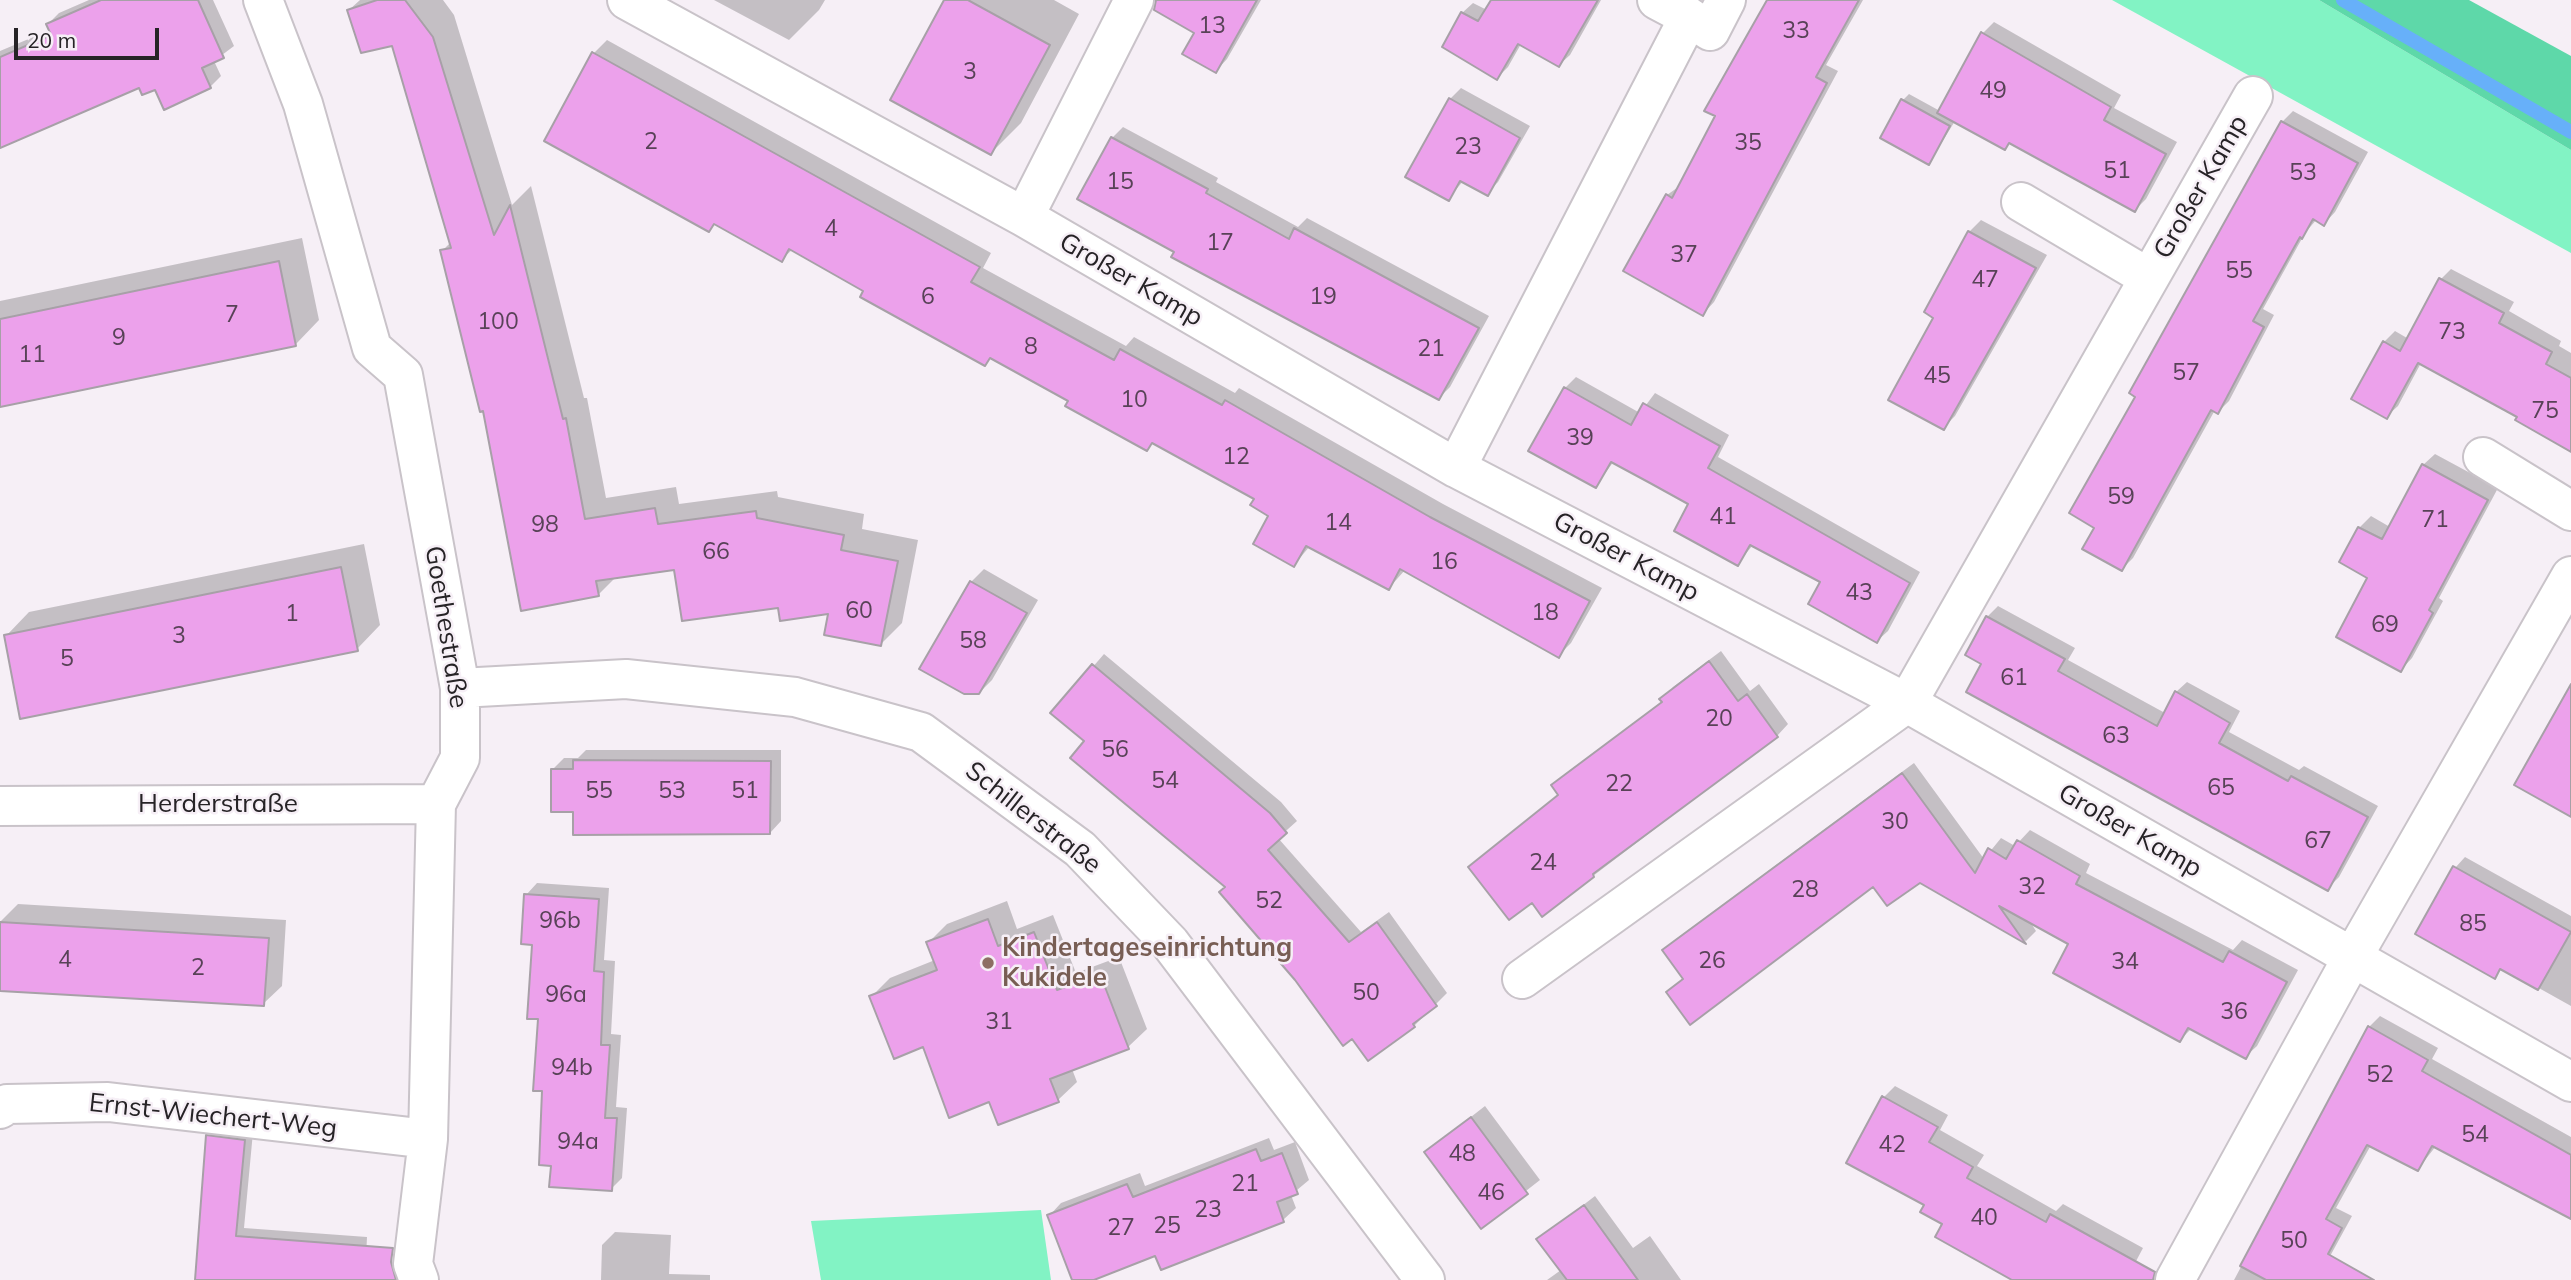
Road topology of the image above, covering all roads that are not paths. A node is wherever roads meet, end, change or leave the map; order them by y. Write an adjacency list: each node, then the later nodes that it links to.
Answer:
1 (263, 0): 14 (street, Goethestraße)
2 (627, 0): 8 (street, Großer Kamp)
3 (1135, 0): 8 (street)
4 (1726, 0): 5 (street)
5 (1673, 9): 11 (street)
6 (2253, 96): 9 (street, Großer Kamp)
7 (2021, 202): 9 (street, Großer Kamp)
8 (1024, 217): 11 (street, Großer Kamp)
9 (2149, 278): 15 (street, Großer Kamp)
10 (2483, 457): 12 (street)
11 (1456, 468): 15 (street, Großer Kamp)
12 (2571, 511)
13 (2571, 576): 18 (street)
14 (460, 688): 16 (street, Goethestraße); 24 (street, Schillerstraße)
15 (1907, 703): 18 (street, Großer Kamp); 19 (street, Großer Kamp)
16 (436, 804): 17 (street, Herderstraße); 22 (street, Goethestraße)
17 (0, 806)
18 (2352, 958): 20 (street, Großer Kamp); 25 (street)
19 (1522, 979)
20 (2571, 1082)
21 (0, 1109): 22 (street, Ernst-Wiechert-Weg)
22 (428, 1139): 23 (street, Goethestraße)
23 (419, 1280)
24 (1425, 1280)
25 (2175, 1280)

